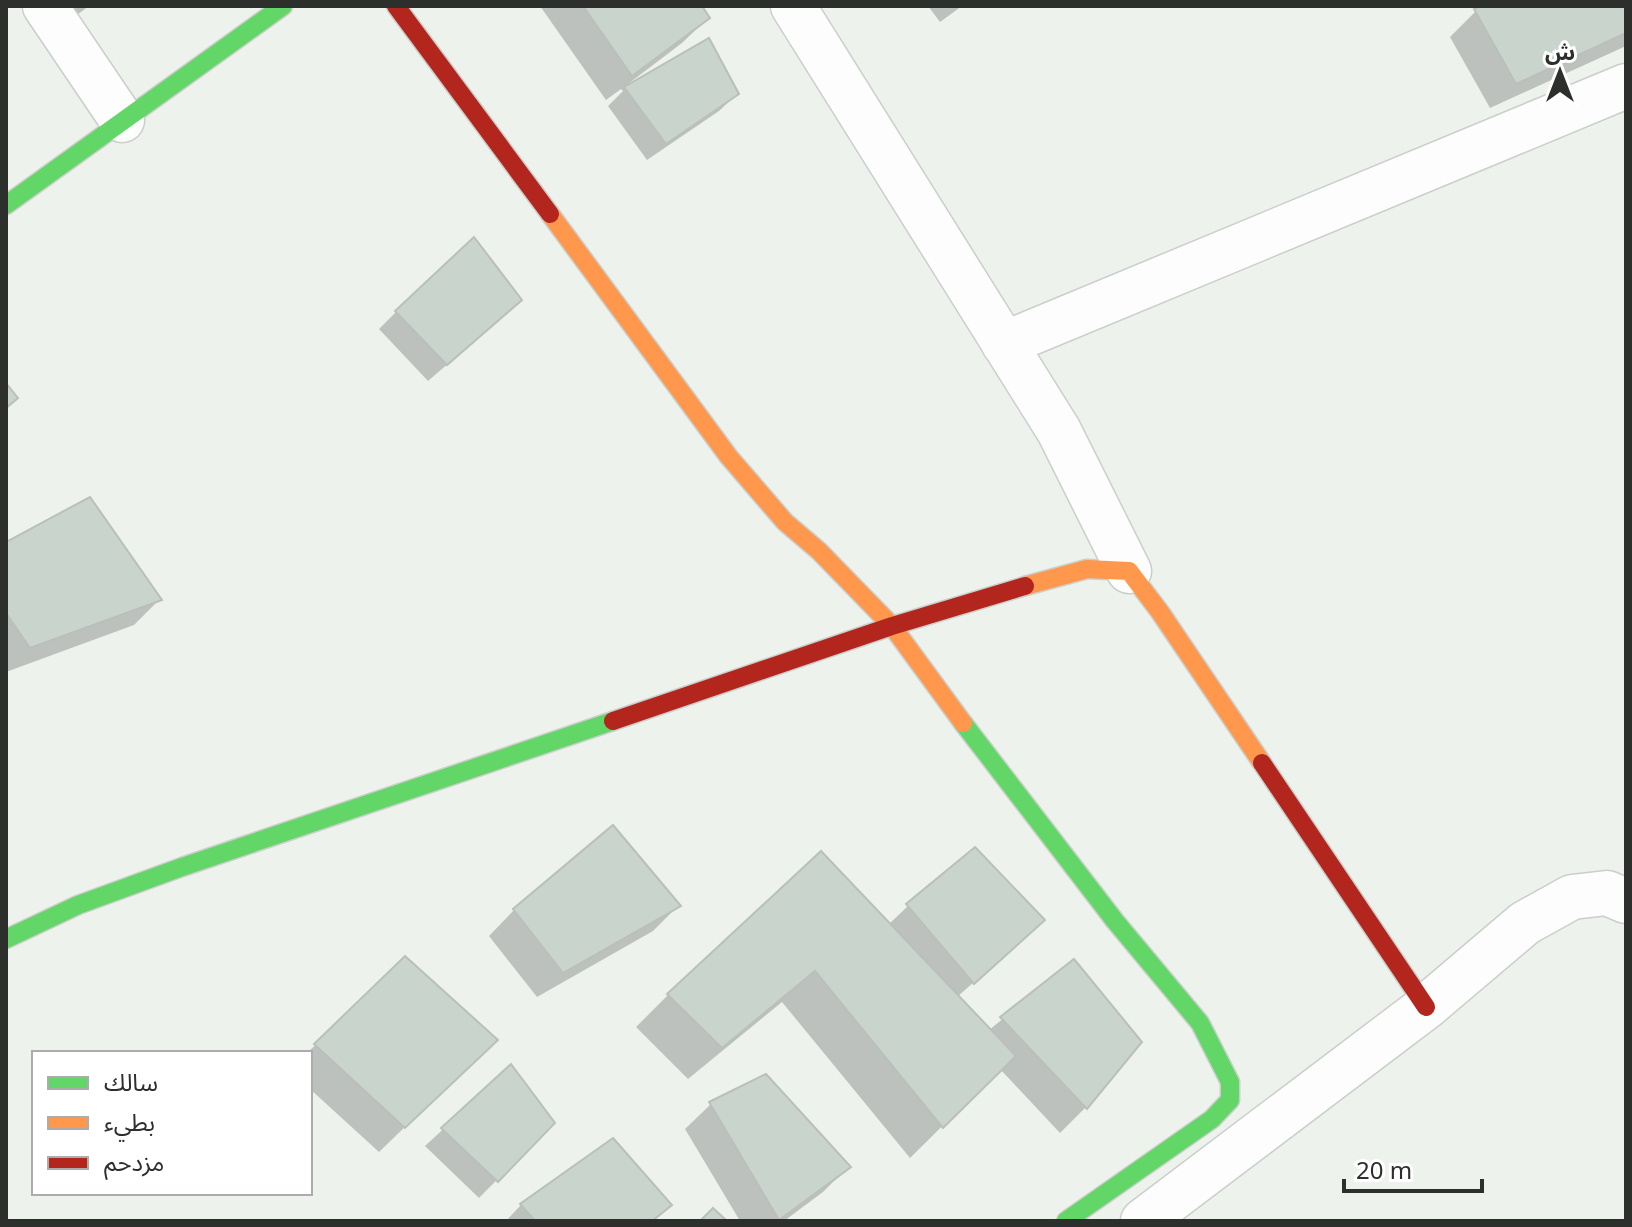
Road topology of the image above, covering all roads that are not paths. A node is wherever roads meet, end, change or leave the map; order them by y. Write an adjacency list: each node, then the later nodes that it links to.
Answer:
1 (45, 6): 6 (street)
2 (283, 6): 6 (street)
3 (396, 6): 10 (street)
4 (793, 6): 8 (street)
5 (1626, 86): 8 (street)
6 (122, 120): 7 (street)
7 (6, 205)
8 (1004, 344): 9 (street)
9 (1129, 571): 10 (street); 13 (street)
10 (892, 626): 12 (street); 14 (street)
11 (1626, 901): 13 (street)
12 (6, 939)
13 (1426, 1007): 15 (street)
14 (1066, 1221)
15 (1143, 1221)

